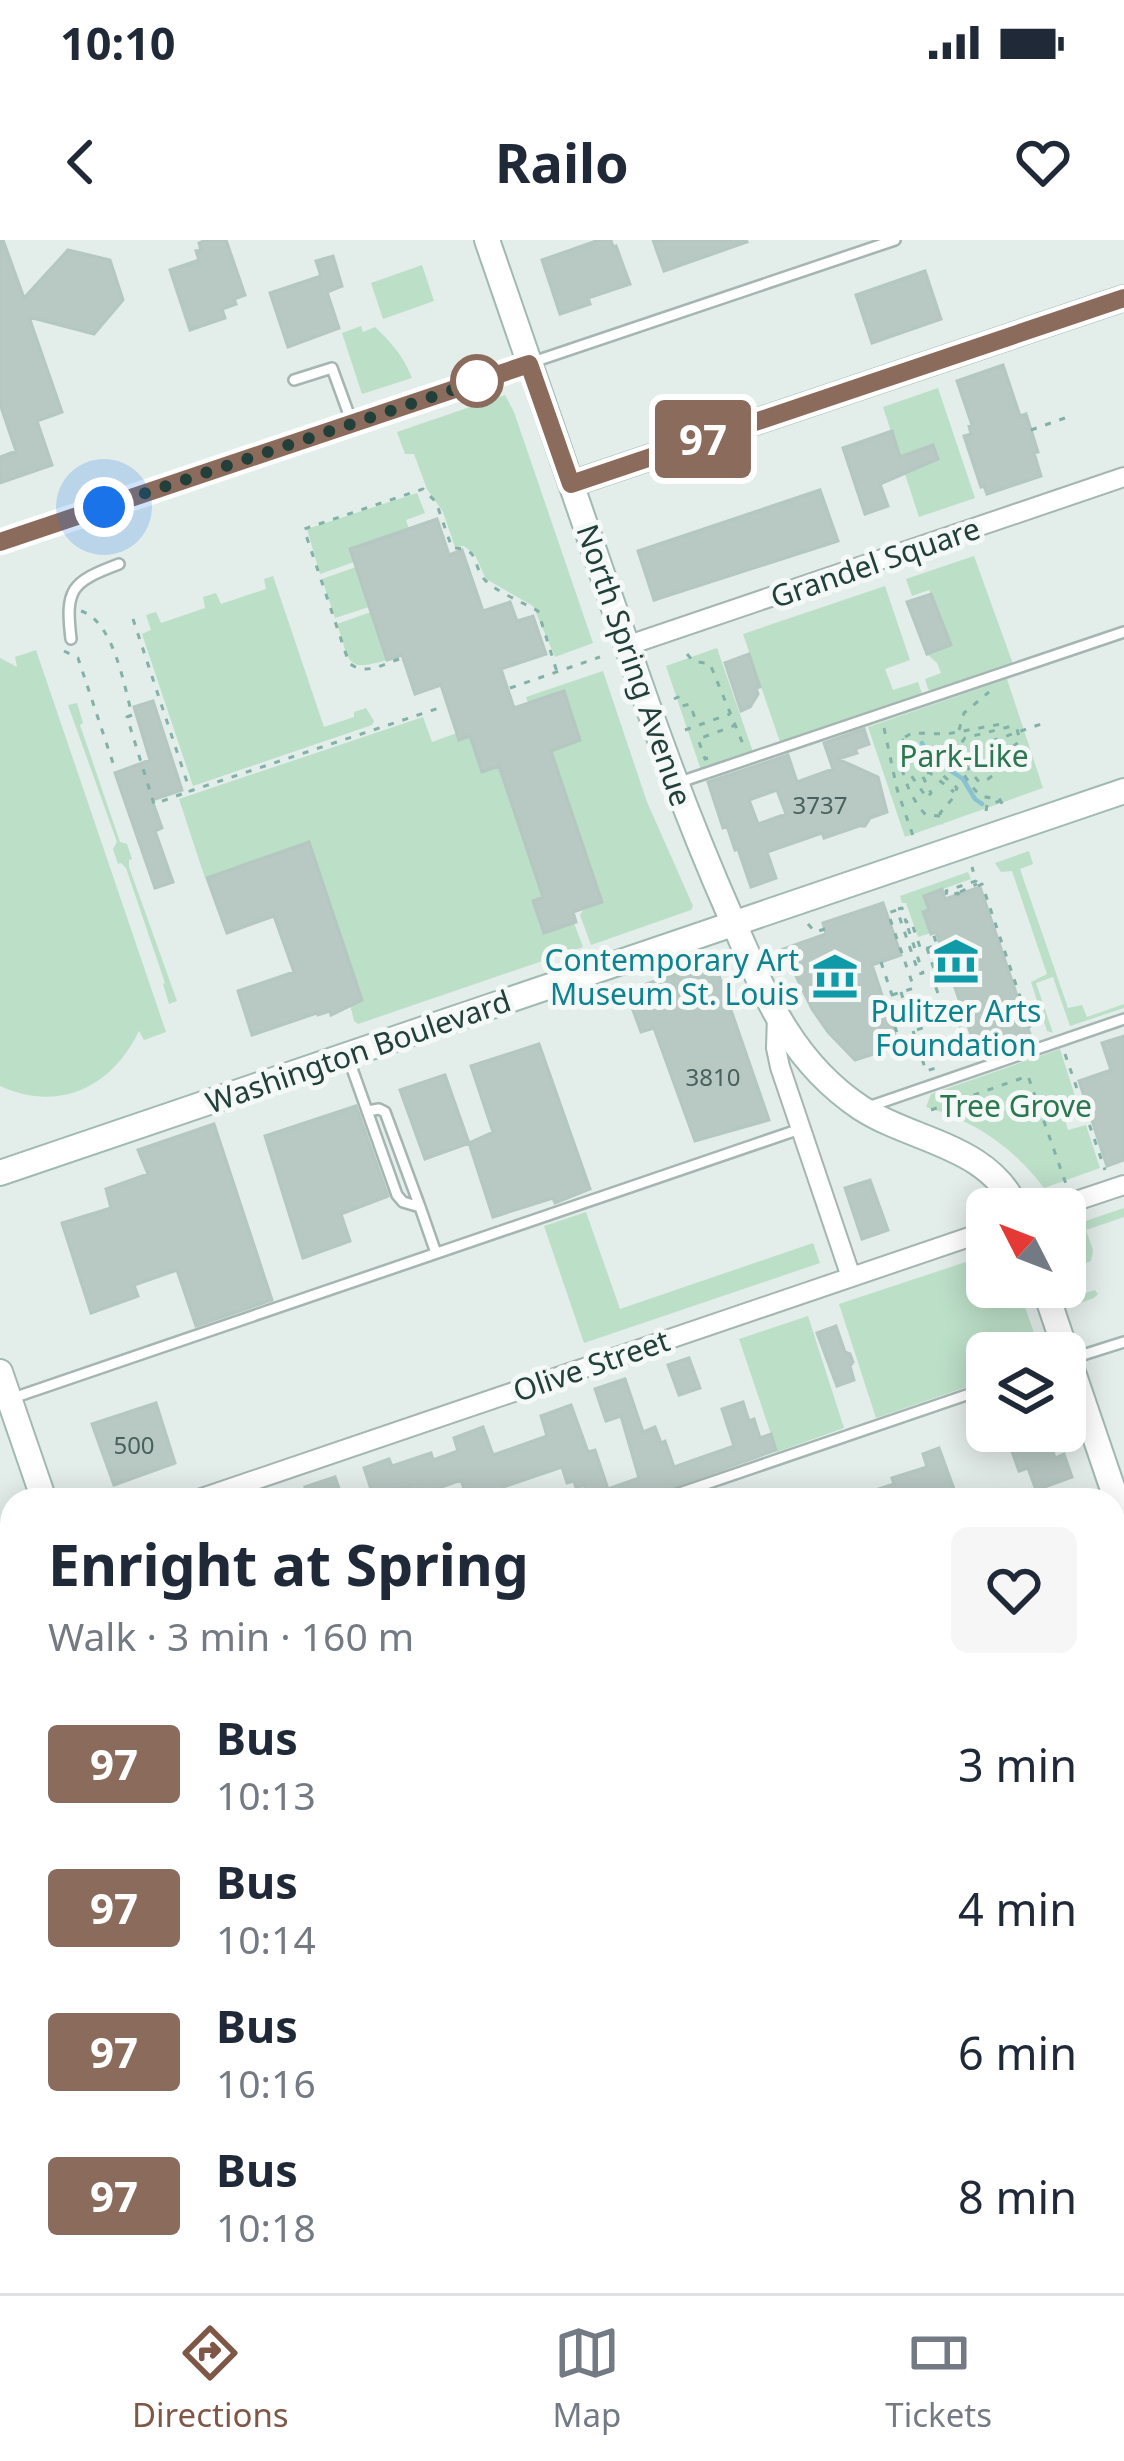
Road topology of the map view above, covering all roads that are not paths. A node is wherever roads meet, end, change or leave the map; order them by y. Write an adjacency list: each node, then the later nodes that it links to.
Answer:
1 (487, 240): 5 (street, North Spring Avenue)
2 (895, 240): 3 (lane)
3 (880, 242): 5 (lane)
4 (1124, 298): 9 (street)
5 (529, 364): 7 (street); 9 (street, North Spring Avenue)
6 (294, 380): 7 (lane)
7 (352, 423): 10 (street)
8 (1124, 477): 14 (street, Grandel Square)
9 (571, 484): 14 (street, North Spring Avenue)
10 (0, 542)
11 (119, 564): 13 (lane)
12 (1124, 632): 15 (lane)
13 (71, 639)
14 (626, 646): 15 (street, North Spring Avenue)
15 (675, 784): 17 (street, North Spring Avenue)
16 (1124, 791): 17 (street, Washington Boulevard)
17 (734, 923): 18 (street, North Spring Avenue); 20 (street, Washington Boulevard)
18 (777, 1015): 21 (street, North Spring Avenue); 23 (street, North Spring Avenue)
19 (1124, 1019): 21 (lane)
20 (347, 1055): 22 (lane); 24 (street, Washington Boulevard)
21 (862, 1109): 26 (street, North Spring Avenue)
22 (367, 1111): 28 (lane); 28 (lane)
23 (800, 1130): 30 (lane); 31 (street, North Spring Avenue)
24 (0, 1172)
25 (1124, 1185): 27 (street)
26 (1004, 1188)
27 (1086, 1198)
28 (420, 1207): 30 (lane)
29 (966, 1238): 31 (street, Olive Street)
30 (436, 1253): 36 (lane)
31 (851, 1277): 39 (street, Olive Street)
32 (1124, 1342): 33 (lane)
33 (1086, 1354)
34 (0, 1372): 36 (street)
35 (966, 1395): 40 (lane)
36 (9, 1399): 38 (street)
37 (1086, 1415): 41 (street)
38 (40, 1488)
39 (231, 1488)
40 (693, 1488)
41 (1111, 1488)

